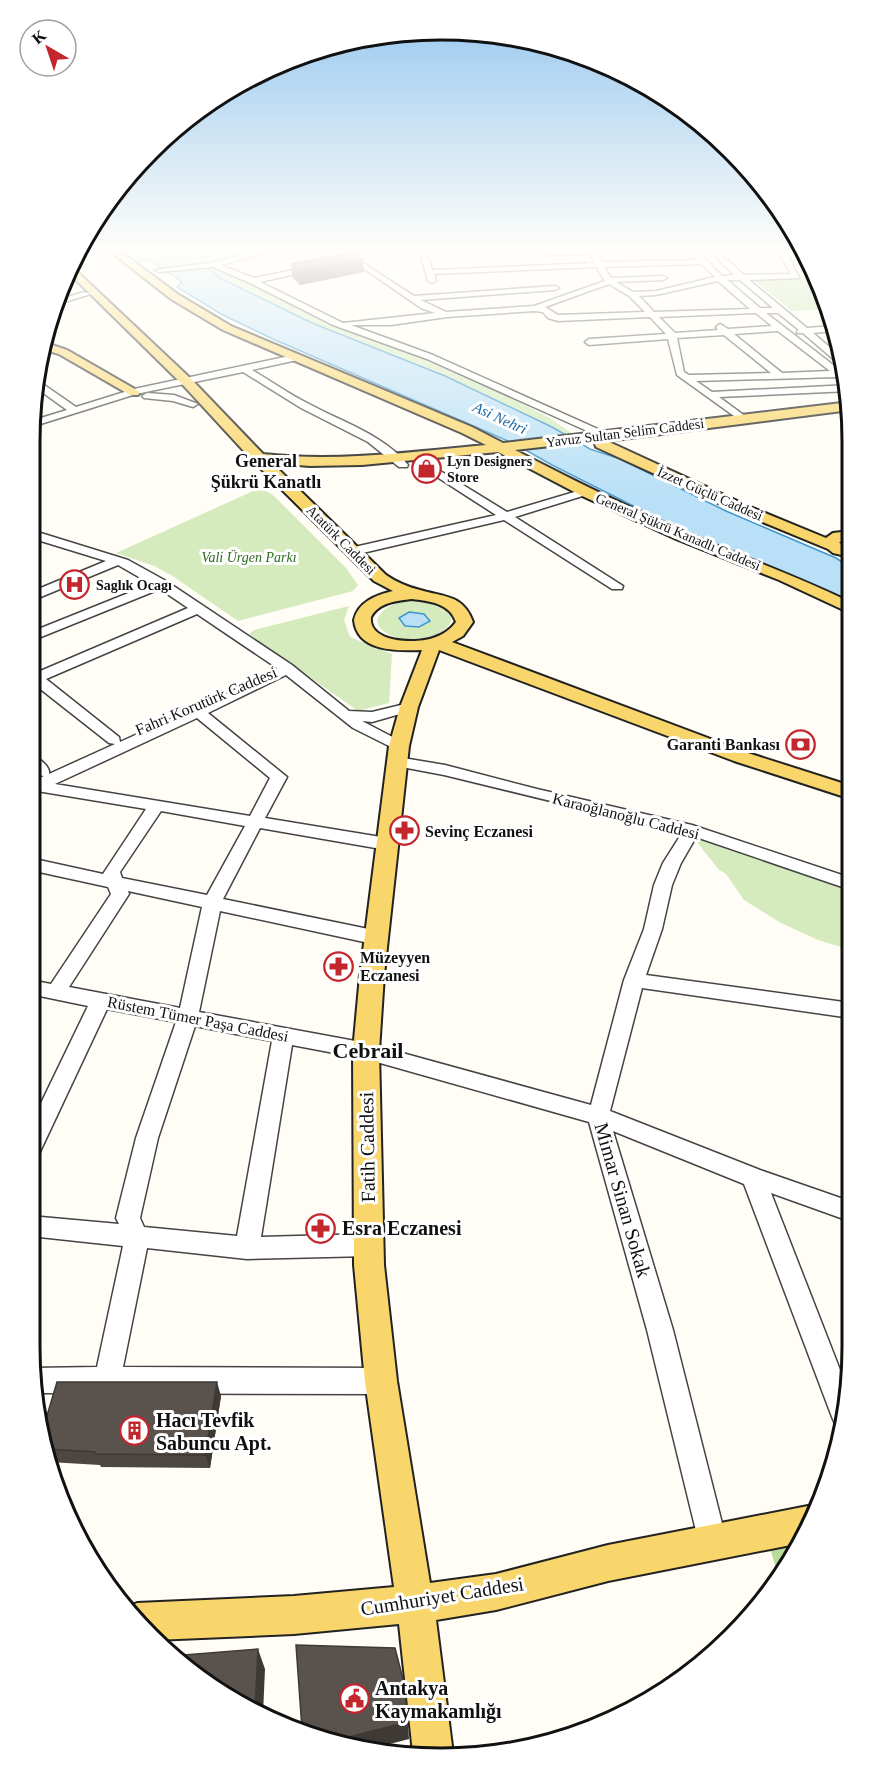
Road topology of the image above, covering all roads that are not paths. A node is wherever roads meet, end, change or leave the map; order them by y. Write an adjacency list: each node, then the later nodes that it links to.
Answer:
1 (121, 332): 24 (main road, Atatürk Caddesi)
2 (131, 332): 24 (main road, Atatürk Caddesi)
3 (237, 332): 18 (main road, General Şükrü Kanadlı Caddesi)
4 (363, 332): 10 (street)
5 (698, 332): 11 (street)
6 (726, 332): 12 (street)
7 (781, 332): 12 (street)
8 (785, 332): 20 (street)
9 (808, 332): 15 (street)
10 (367, 334): 37 (street)
11 (672, 334): 14 (street); 23 (street)
12 (733, 338): 22 (street)
13 (830, 341): 15 (street)
14 (589, 342)
15 (819, 342): 17 (street)
16 (52, 348): 27 (main road)
17 (832, 352)
18 (294, 358): 19 (street); 39 (main road, General Şükrü Kanadlı Caddesi)
19 (246, 370): 24 (street); 40 (street)
20 (837, 374): 22 (street)
21 (161, 375): 27 (street)
22 (779, 375): 23 (street)
23 (686, 378): 28 (street)
24 (180, 384): 27 (street); 29 (main road, Atatürk Caddesi); 42 (main road, Atatürk Caddesi)
25 (44, 389): 32 (street)
26 (839, 389): 28 (street)
27 (135, 393): 29 (street); 32 (street)
28 (708, 395): 34 (street)
29 (193, 404): 42 (main road, Atatürk Caddesi)
30 (841, 409): 34 (main road, Yavuz Sultan Selim Caddesi)
31 (841, 409): 38 (main road, Yavuz Sultan Selim Caddesi)
32 (74, 410): 35 (street)
33 (41, 415): 35 (street)
34 (741, 418): 38 (main road, Yavuz Sultan Selim Caddesi)
35 (46, 419): 36 (street)
36 (41, 421)
37 (577, 423): 38 (street); 38 (street)
38 (595, 441): 39 (main road, Yavuz Sultan Selim Caddesi); 46 (main road, İzzet Güçlü Caddesi)
39 (513, 451): 40 (main road, Yavuz Sultan Selim Caddesi); 41 (main road, Yavuz Sultan Selim Caddesi); 43 (main road, General Şükrü Kanadlı Caddesi)
40 (400, 462): 41 (main road, Yavuz Sultan Selim Caddesi); 42 (main road, Yavuz Sultan Selim Caddesi); 42 (main road, Yavuz Sultan Selim Caddesi)
41 (424, 464): 44 (street)
42 (265, 468): 47 (main road, Atatürk Caddesi); 53 (main road, Atatürk Caddesi)
43 (585, 492): 44 (street); 54 (main road, General Şükrü Kanadlı Caddesi)
44 (505, 516): 47 (street); 50 (street)
45 (40, 537): 48 (street, Karaoğlanoğlu Caddesi)
46 (842, 545)
47 (354, 551): 52 (main road, Atatürk Caddesi)
48 (118, 561): 49 (street, Karaoğlanoğlu Caddesi); 51 (street)
49 (161, 584): 55 (street, Karaoğlanoğlu Caddesi); 57 (street)
50 (616, 586)
51 (40, 593)
52 (418, 594): 53 (main road, Atatürk Caddesi); 56 (main road, Atatürk Caddesi)
53 (377, 602): 59 (main road)
54 (842, 604)
55 (200, 608): 60 (street, Karaoğlanoğlu Caddesi); 61 (street)
56 (464, 623): 58 (main road); 68 (main road, Atatürk Caddesi)
57 (40, 633)
58 (434, 644): 59 (main road); 63 (main road, Fatih Caddesi); 72 (main road)
59 (405, 647): 63 (main road, Fatih Caddesi)
60 (287, 668): 64 (street, Fahri Korutürk Caddesi); 65 (street, Karaoğlanoğlu Caddesi); 66 (street, Fahri Korutürk Caddesi)
61 (40, 676)
62 (40, 684): 66 (street)
63 (412, 699): 65 (street); 67 (main road, Fatih Caddesi)
64 (198, 712): 69 (street, Fahri Korutürk Caddesi); 74 (street)
65 (347, 715): 67 (street, Karaoğlanoğlu Caddesi)
66 (114, 740): 70 (street, Fahri Korutürk Caddesi)
67 (398, 754): 75 (street, Karaoğlanoğlu Caddesi); 76 (main road, Fatih Caddesi)
68 (842, 777)
69 (40, 779)
70 (40, 779)
71 (40, 782): 73 (street)
72 (842, 790)
73 (156, 806): 74 (street); 79 (street)
74 (257, 821): 76 (street); 80 (street)
75 (692, 830): 78 (street, Karaoğlanoğlu Caddesi); 82 (street, Mimar Sinan Sokak)
76 (387, 844): 81 (main road, Fatih Caddesi)
77 (40, 866): 79 (street)
78 (842, 881)
79 (117, 883): 80 (street); 84 (street)
80 (212, 903): 81 (street); 87 (street)
81 (378, 938): 89 (main road, Fatih Caddesi)
82 (634, 980): 86 (street); 90 (street, Mimar Sinan Sokak)
83 (40, 989): 84 (street, Rüstem Tümer Paşa Caddesi)
84 (56, 992): 85 (street, Rüstem Tümer Paşa Caddesi)
85 (101, 1000): 87 (street, Rüstem Tümer Paşa Caddesi); 91 (street)
86 (842, 1009)
87 (188, 1017): 88 (street, Rüstem Tümer Paşa Caddesi); 95 (street)
88 (283, 1035): 89 (street, Rüstem Tümer Paşa Caddesi); 97 (street)
89 (366, 1051): 90 (street, Rüstem Tümer Paşa Caddesi); 96 (main road, Fatih Caddesi)
90 (598, 1116): 92 (street, Rüstem Tümer Paşa Caddesi); 103 (street, Mimar Sinan Sokak)
91 (40, 1128)
92 (753, 1177): 93 (street, Rüstem Tümer Paşa Caddesi); 101 (street)
93 (842, 1208)
94 (40, 1227): 95 (street)
95 (136, 1238): 97 (street); 99 (street)
96 (369, 1245): 97 (street); 100 (main road, Fatih Caddesi)
97 (247, 1248)
98 (42, 1380): 99 (street)
99 (107, 1381): 100 (street)
100 (381, 1381): 104 (main road, Fatih Caddesi)
101 (839, 1401)
102 (801, 1525): 103 (main road, Cumhuriyet Caddesi)
103 (713, 1543): 104 (main road, Cumhuriyet Caddesi)
104 (415, 1604): 105 (main road, Cumhuriyet Caddesi); 106 (main road, Fatih Caddesi)
105 (149, 1622)
106 (432, 1748)

